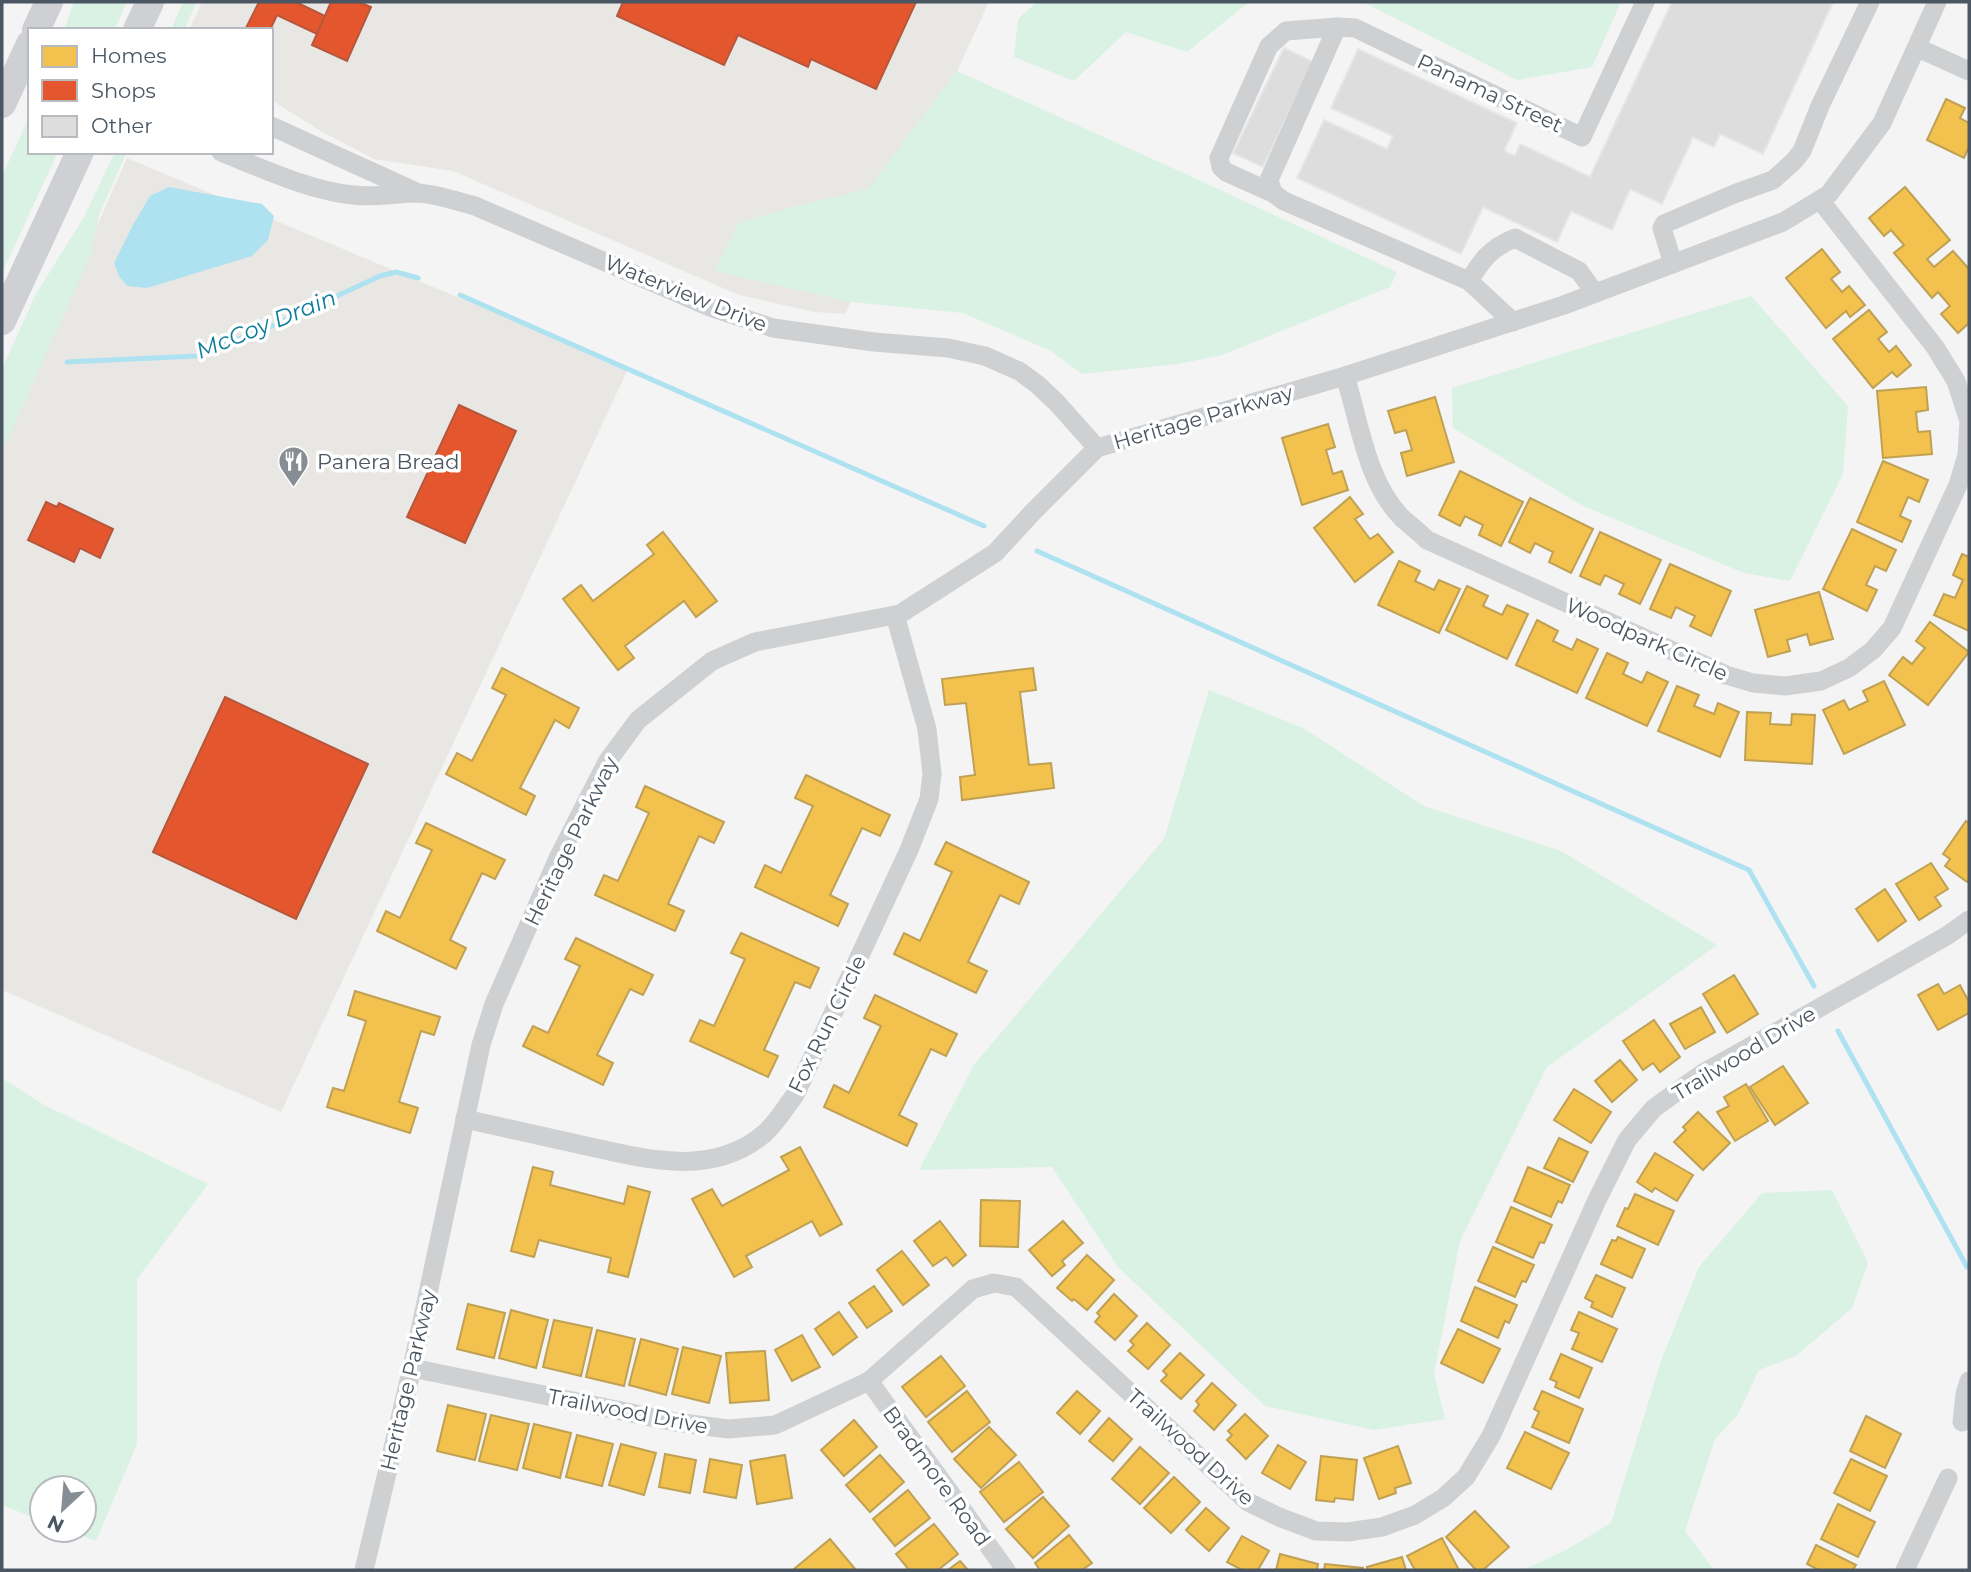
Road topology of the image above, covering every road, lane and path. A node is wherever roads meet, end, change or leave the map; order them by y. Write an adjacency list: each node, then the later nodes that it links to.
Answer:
1 (49, 2): 7 (main road)
2 (150, 2): 8 (main road)
3 (1645, 2): 6 (street, Panama Street)
4 (1870, 2): 19 (street)
5 (1937, 2): 10 (street, Heritage Parkway)
6 (1337, 27): 17 (street); 17 (street, Panama Street)
7 (37, 28)
8 (138, 28)
9 (28, 48): 12 (main road)
10 (1918, 48): 11 (street); 18 (street, Heritage Parkway)
11 (1969, 71)
12 (2, 104)
13 (273, 127): 16 (street, Waterview Drive)
14 (79, 154): 22 (main road)
15 (226, 154): 16 (street, Waterview Drive)
16 (418, 193): 25 (street, Waterview Drive)
17 (1273, 193): 20 (street, Panama Street)
18 (1820, 200): 19 (street, Heritage Parkway); 24 (street, Woodpark Circle)
19 (1673, 264): 21 (street, Heritage Parkway)
20 (1469, 281): 21 (street); 23 (street, Panama Street)
21 (1595, 293): 23 (street, Heritage Parkway)
22 (2, 321)
23 (1513, 322): 24 (street, Heritage Parkway)
24 (1345, 376): 25 (street, Heritage Parkway)
25 (1097, 448): 26 (street, Heritage Parkway)
26 (895, 615): 28 (street, Heritage Parkway); 28 (street, Fox Run Circle)
27 (1969, 920): 30 (street, Trailwood Drive)
28 (465, 1119): 29 (street, Heritage Parkway)
29 (412, 1368): 30 (street, Trailwood Drive); 34 (street, Heritage Parkway)
30 (869, 1381): 35 (street, Bradmore Road)
31 (1969, 1381): 32 (street)
32 (1962, 1422)
33 (1948, 1478): 36 (street)
34 (364, 1570)
35 (1006, 1570)
36 (1905, 1570)

